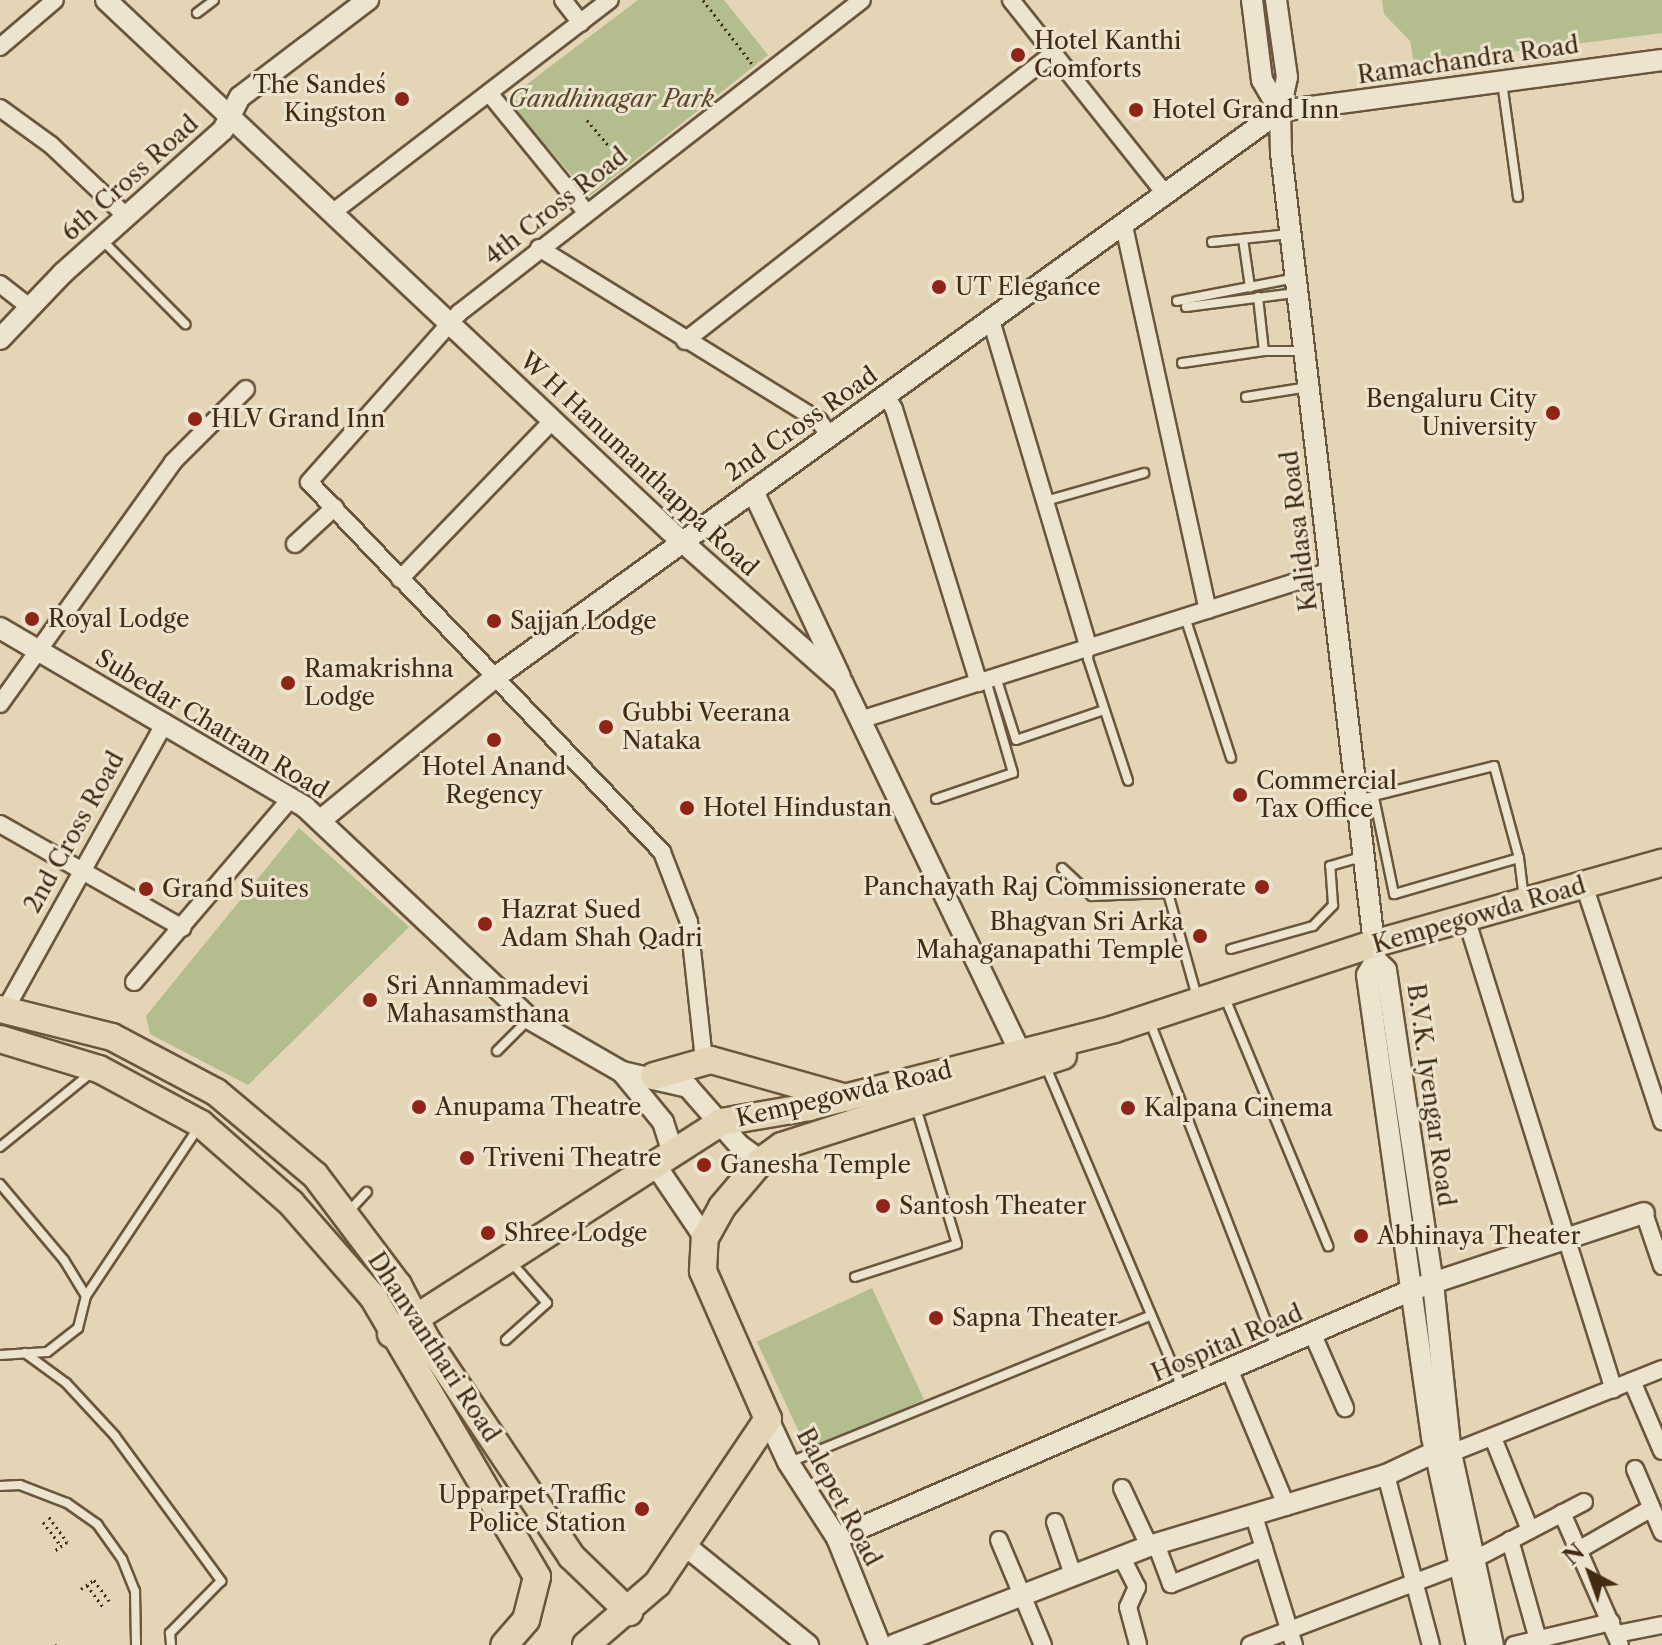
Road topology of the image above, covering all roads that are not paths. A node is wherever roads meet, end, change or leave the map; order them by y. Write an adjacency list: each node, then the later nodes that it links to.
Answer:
1 (55, 0): 13 (street)
2 (106, 0): 20 (street, W H Hanumanthappa Road)
3 (214, 0): 11 (lane)
4 (368, 0): 20 (street, 6th Cross Road)
5 (563, 0): 12 (street)
6 (610, 0): 12 (street)
7 (862, 0): 23 (street, 4th Cross Road)
8 (1011, 0): 14 (street)
9 (1252, 0): 19 (street, Kalidasa Road)
10 (1276, 0): 19 (street, Kalidasa Road)
11 (197, 13)
12 (581, 23): 17 (street)
13 (0, 47)
14 (1053, 54): 21 (street); 43 (street)
15 (1662, 60): 16 (street, Ramachandra Road)
16 (1502, 81): 19 (street, Ramachandra Road); 22 (lane)
17 (489, 93): 23 (street); 24 (street)
18 (0, 108): 25 (street)
19 (1280, 111): 21 (street, 2nd Cross Road); 27 (street, Kalidasa Road)
20 (229, 116): 24 (street, W H Hanumanthappa Road); 25 (street, 6th Cross Road)
21 (1166, 195): 26 (street, 2nd Cross Road)
22 (1518, 197)
23 (586, 212): 31 (street, 4th Cross Road)
24 (332, 213): 40 (street, W H Hanumanthappa Road)
25 (125, 215): 28 (street, 6th Cross Road)
26 (1124, 226): 39 (street, 2nd Cross Road); 61 (street)
27 (1290, 233): 29 (lane); 33 (street, Kalidasa Road)
28 (100, 238): 37 (street, 6th Cross Road); 41 (lane)
29 (1243, 239): 30 (lane); 34 (lane)
30 (1212, 242)
31 (539, 248): 40 (street, 4th Cross Road); 43 (street)
32 (0, 284): 37 (street)
33 (1296, 285): 34 (lane); 35 (lane); 45 (street, Kalidasa Road)
34 (1250, 287): 36 (lane)
35 (1258, 297): 38 (lane); 44 (lane)
36 (1177, 301)
37 (29, 307): 42 (street, 6th Cross Road)
38 (1186, 307)
39 (991, 320): 49 (street, 2nd Cross Road); 55 (street)
40 (449, 323): 51 (street, W H Hanumanthappa Road); 56 (street, 4th Cross Road)
41 (185, 324)
42 (0, 339)
43 (685, 341): 52 (street)
44 (1264, 351): 45 (lane); 46 (lane)
45 (1304, 351): 47 (street, Kalidasa Road)
46 (1182, 363)
47 (1309, 387): 50 (lane); 59 (street, Kalidasa Road)
48 (246, 389): 65 (street)
49 (886, 396): 52 (street, 2nd Cross Road); 67 (street)
50 (1246, 397)
51 (552, 421): 57 (street, W H Hanumanthappa Road); 60 (street)
52 (830, 436): 54 (street, 2nd Cross Road)
53 (1144, 473): 55 (lane)
54 (753, 491): 57 (street, 2nd Cross Road); 68 (street)
55 (1049, 500): 64 (street)
56 (335, 507): 58 (street); 60 (street)
57 (682, 541): 66 (street, 2nd Cross Road); 68 (street, W H Hanumanthappa Road)
58 (295, 544)
59 (1330, 571): 61 (street); 77 (street, Kalidasa Road)
60 (400, 579): 66 (street)
61 (1208, 610): 62 (street)
62 (1185, 617): 64 (street); 73 (lane)
63 (0, 628): 65 (street, Subedar Chatram Road)
64 (1089, 648): 67 (street); 70 (lane)
65 (40, 653): 69 (street); 72 (street, Subedar Chatram Road)
66 (497, 676): 78 (street, 2nd Cross Road); 101 (street)
67 (987, 680): 70 (lane); 71 (street); 76 (lane)
68 (843, 684): 71 (street, W H Hanumanthappa Road)
69 (0, 704)
70 (1104, 710): 74 (lane)
71 (860, 720): 100 (street, W H Hanumanthappa Road)
72 (165, 723): 75 (street, Subedar Chatram Road); 84 (street, 2nd Cross Road)
73 (1231, 758)
74 (1128, 781)
75 (291, 798): 78 (street, Subedar Chatram Road); 88 (street)
76 (936, 799)
77 (1365, 799): 80 (street, Kalidasa Road); 81 (lane); 81 (lane)
78 (322, 819): 96 (street, Subedar Chatram Road)
79 (0, 824): 84 (street)
80 (1363, 857): 89 (lane); 90 (street, Kalidasa Road)
81 (1519, 858): 86 (lane)
82 (1662, 863): 85 (main road, Kempegowda Road)
83 (1062, 868): 93 (lane)
84 (83, 871): 88 (street); 94 (street, 2nd Cross Road)
85 (1584, 885): 86 (main road, Kempegowda Road); 108 (street)
86 (1525, 901): 87 (main road, Kempegowda Road)
87 (1466, 918): 90 (main road, Kempegowda Road); 119 (street)
88 (182, 928): 91 (street)
89 (1231, 949)
90 (1374, 952): 92 (main road, Kempegowda Road); 124 (street, B.V.K. Iyengar Road)
91 (134, 982)
92 (1224, 993): 93 (main road, Kempegowda Road); 120 (lane)
93 (1198, 1001): 95 (main road, Kempegowda Road)
94 (3, 1009): 117 (main road, Dhanvanthari Road)
95 (1149, 1018): 97 (main road, Kempegowda Road); 131 (lane)
96 (530, 1019): 99 (lane); 104 (street, Subedar Chatram Road)
97 (1114, 1029): 100 (main road, Kempegowda Road); 102 (main road, Kempegowda Road)
98 (0, 1039): 103 (main road, Dhanvanthari Road)
99 (497, 1051)
100 (1020, 1051): 106 (main road, Kempegowda Road)
101 (704, 1060): 105 (main road); 106 (main road)
102 (1045, 1062): 107 (main road, Kempegowda Road); 126 (lane)
103 (99, 1069): 110 (main road, Dhanvanthari Road); 111 (lane)
104 (622, 1072): 105 (street, Subedar Chatram Road); 112 (street)
105 (654, 1076): 109 (street, Subedar Chatram Road)
106 (846, 1098): 109 (main road, Kempegowda Road)
107 (915, 1102): 113 (main road, Kempegowda Road); 123 (lane)
108 (1662, 1121)
109 (721, 1122): 112 (main road, Kempegowda Road); 113 (street, Subedar Chatram Road)
110 (201, 1124): 125 (lane); 128 (main road, Dhanvanthari Road)
111 (0, 1147)
112 (663, 1156): 118 (street); 121 (main road, Kempegowda Road)
113 (761, 1161): 118 (main road)
114 (0, 1184): 125 (lane)
115 (367, 1192): 117 (lane)
116 (1644, 1213): 119 (street, Hospital Road); 122 (street)
117 (346, 1215): 127 (main road, Dhanvanthari Road)
118 (705, 1238): 140 (main road)
119 (1567, 1238): 124 (street, Hospital Road); 137 (street)
120 (1328, 1246)
121 (508, 1258): 127 (main road, Kempegowda Road); 130 (lane)
122 (1662, 1266)
123 (855, 1277)
124 (1424, 1286): 129 (street, Hospital Road); 143 (street, B.V.K. Iyengar Road)
125 (86, 1296): 132 (lane)
126 (1149, 1316): 138 (lane); 144 (lane)
127 (417, 1317): 128 (main road, Kempegowda Road); 149 (main road, Dhanvanthari Road)
128 (391, 1334): 153 (main road, Dhanvanthari Road)
129 (1313, 1335): 131 (street, Hospital Road); 139 (street)
130 (506, 1340)
131 (1278, 1349): 135 (street, Hospital Road)
132 (25, 1353): 133 (lane); 180 (lane)
133 (0, 1355)
134 (1662, 1369): 136 (street)
135 (1230, 1371): 138 (street, Hospital Road); 151 (street)
136 (1632, 1381): 137 (street); 142 (street)
137 (1614, 1389): 141 (street)
138 (1183, 1390): 159 (street, Hospital Road)
139 (1345, 1408)
140 (768, 1419): 144 (street, Balepet Road); 163 (main road)
141 (1493, 1438): 143 (street); 157 (street)
142 (1662, 1451)
143 (1443, 1453): 146 (street); 167 (street, B.V.K. Iyengar Road)
144 (788, 1462): 159 (street, Balepet Road)
145 (1635, 1469): 152 (street)
146 (1386, 1475): 151 (street); 169 (street)
147 (0, 1486): 179 (lane)
148 (1122, 1488): 162 (street)
149 (529, 1494): 153 (main road); 171 (main road, Dhanvanthari Road)
150 (1584, 1502): 154 (street)
151 (1287, 1507): 155 (street)
152 (1650, 1509): 158 (street); 165 (street)
153 (502, 1510): 181 (main road, Dhanvanthari Road)
154 (1562, 1513): 157 (street); 165 (street)
155 (1254, 1516): 162 (street); 164 (street)
156 (1055, 1522): 168 (street)
157 (1530, 1530): 161 (street)
158 (1662, 1532)
159 (837, 1538): 182 (street, Balepet Road)
160 (999, 1540): 170 (street)
161 (1510, 1540): 167 (street); 178 (street)
162 (1152, 1545): 164 (street); 166 (street)
163 (687, 1547): 171 (main road); 176 (street)
164 (1264, 1548): 173 (street)
165 (1582, 1548): 174 (street)
166 (1122, 1558): 168 (street); 185 (street)
167 (1466, 1562): 169 (street); 189 (street, B.V.K. Iyengar Road); 190 (street, B.V.K. Iyengar Road)
168 (1073, 1575): 170 (street)
169 (1415, 1585): 173 (street); 188 (street)
170 (1022, 1593): 183 (street); 184 (street)
171 (629, 1612): 177 (main road)
172 (1662, 1625): 174 (street)
173 (1289, 1628): 186 (street); 187 (street)
174 (1616, 1634): 175 (street)
175 (1562, 1640): 178 (street)
176 (794, 1642)
177 (592, 1643)
178 (1539, 1643): 191 (street)
179 (136, 1645)
180 (171, 1645)
181 (504, 1645)
182 (880, 1645)
183 (894, 1645)
184 (1043, 1645)
185 (1138, 1645)
186 (1250, 1645)
187 (1294, 1645)
188 (1431, 1645)
189 (1477, 1645)
190 (1493, 1645)
191 (1514, 1645)

